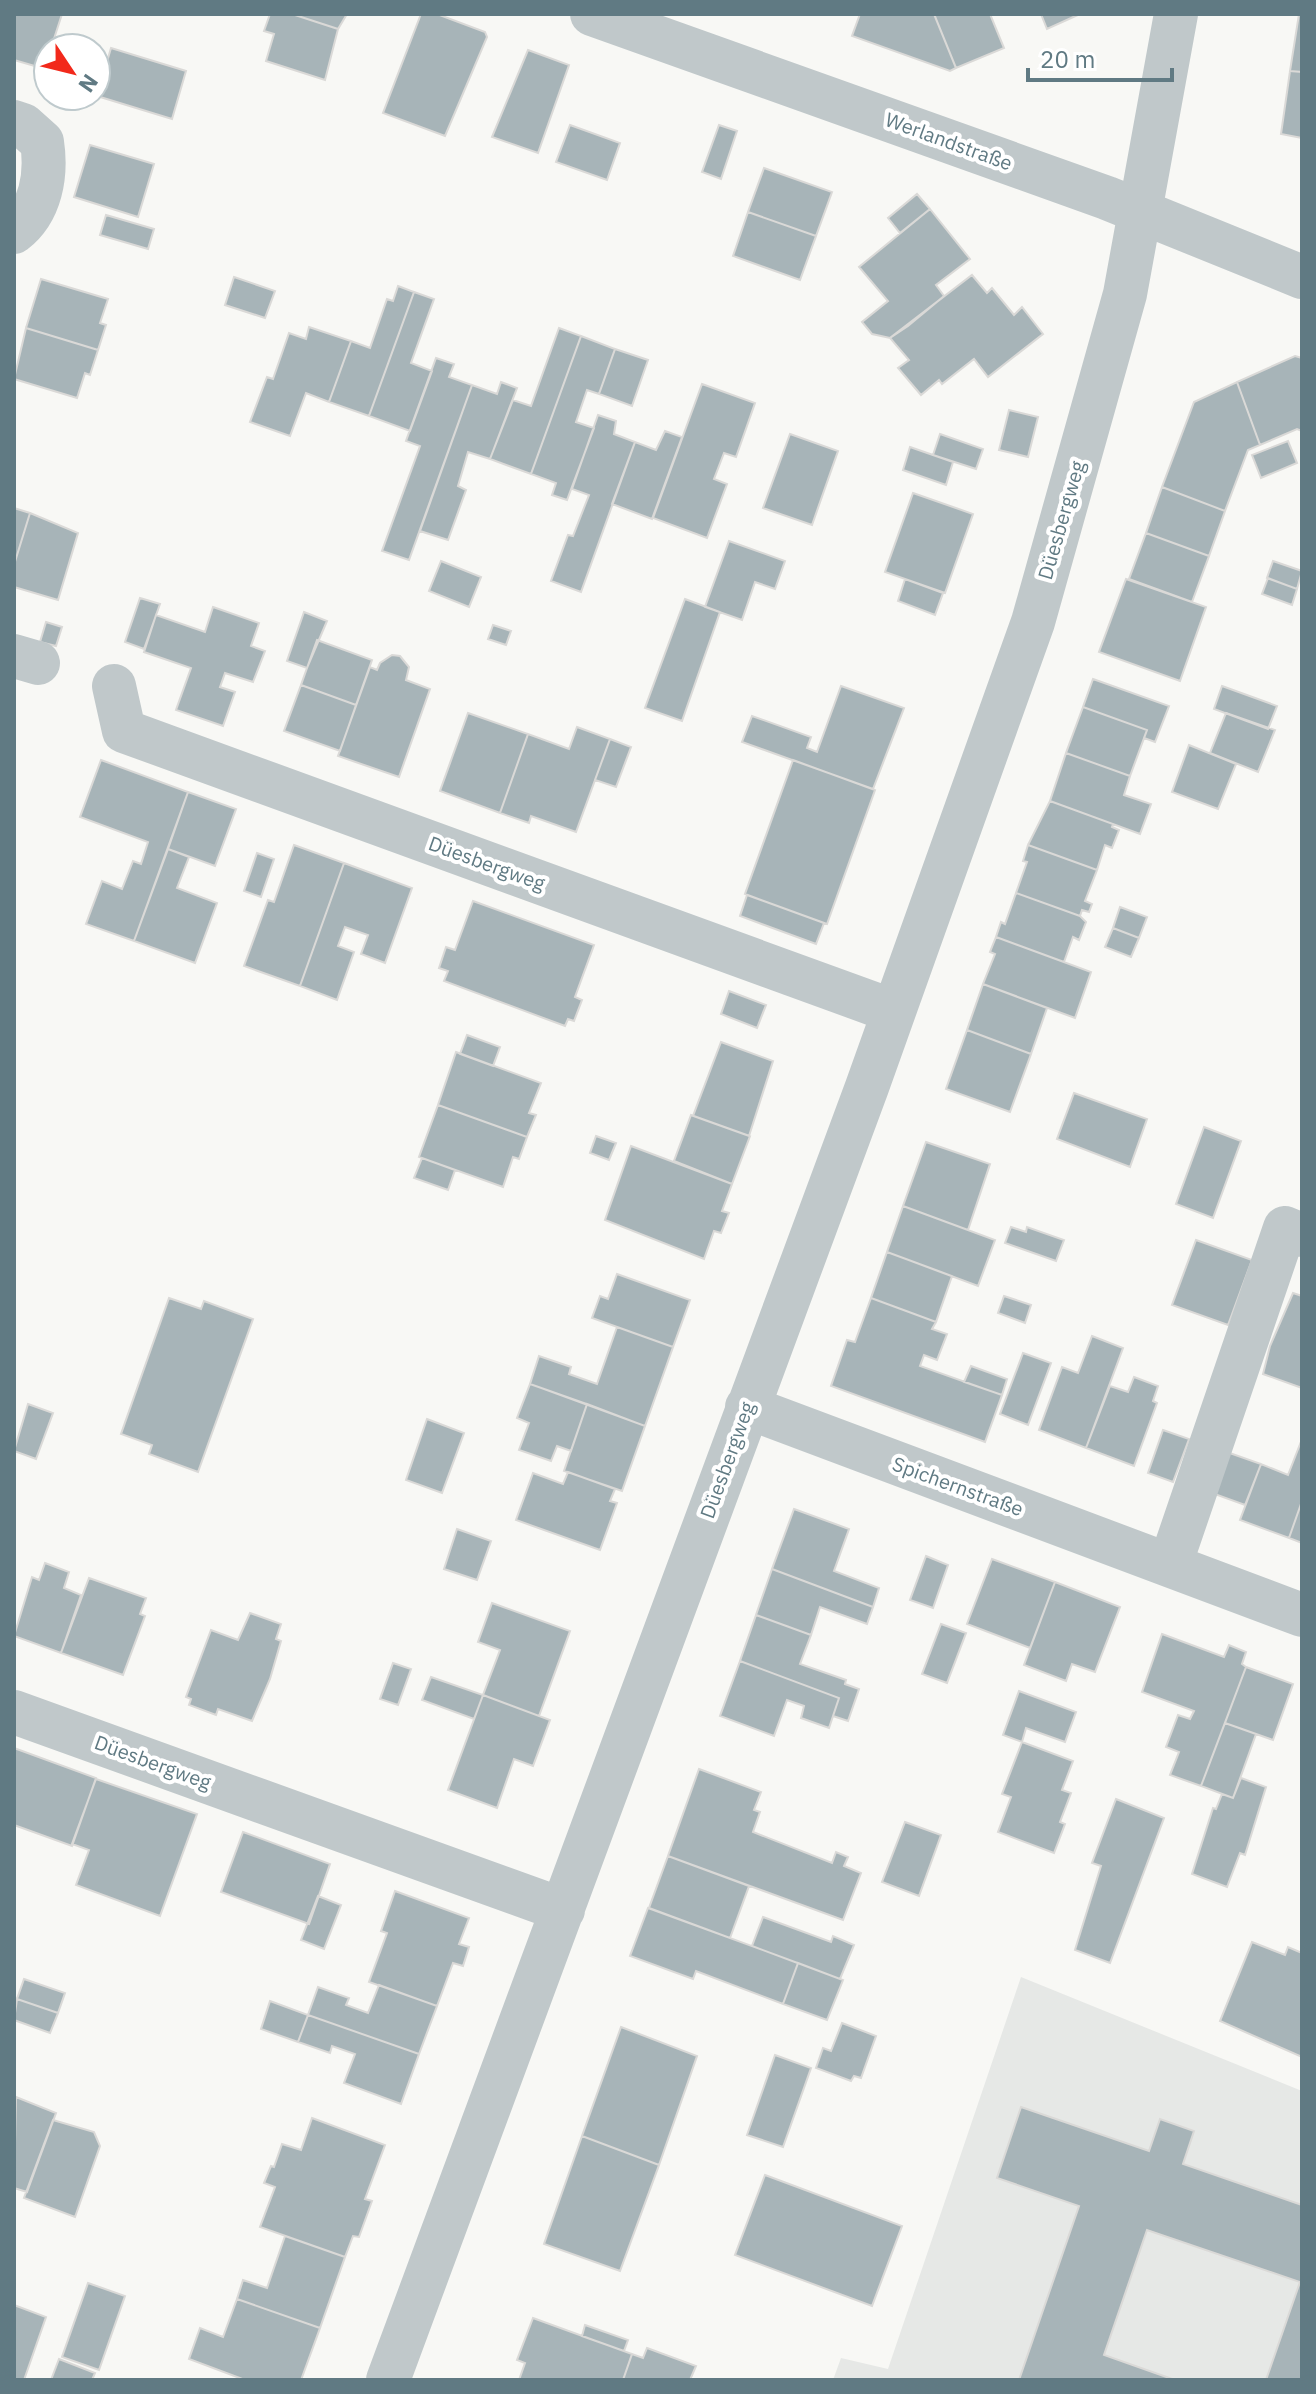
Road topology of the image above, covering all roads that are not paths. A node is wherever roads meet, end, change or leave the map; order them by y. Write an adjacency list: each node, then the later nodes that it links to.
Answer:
1 (592, 14): 4 (street, Werlandstraße)
2 (1176, 14): 4 (street, Düesbergweg)
3 (14, 122): 5 (street)
4 (1140, 211): 6 (street, Werlandstraße); 8 (street, Düesbergweg)
5 (14, 232)
6 (1302, 277)
7 (114, 686): 8 (street, Düesbergweg)
8 (893, 1011): 10 (street, Düesbergweg)
9 (1302, 1235): 11 (street)
10 (747, 1407): 11 (street, Spichernstraße); 14 (street, Düesbergweg)
11 (1170, 1565): 12 (street, Spichernstraße)
12 (1302, 1615)
13 (14, 1712): 14 (street, Düesbergweg)
14 (563, 1910): 15 (street, Düesbergweg)
15 (388, 2380)

